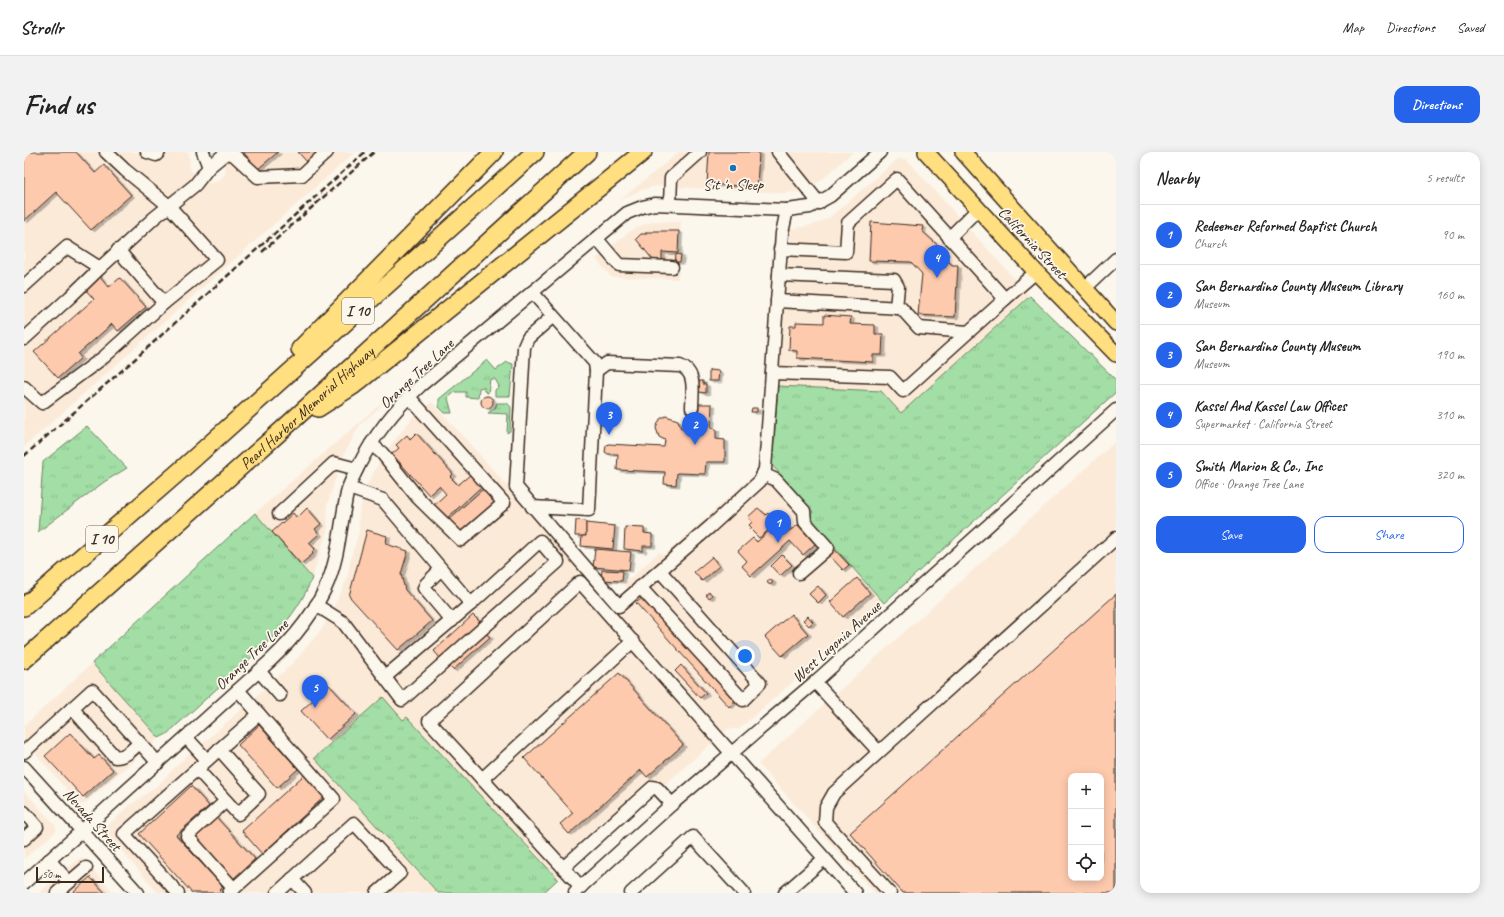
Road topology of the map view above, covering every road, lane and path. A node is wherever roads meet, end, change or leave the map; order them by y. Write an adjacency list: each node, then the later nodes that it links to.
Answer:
1 (106, 152): 18 (street)
2 (147, 152): 3 (street)
3 (159, 152)
4 (203, 152): 15 (street)
5 (328, 152): 15 (street)
6 (494, 152): 51 (highway)
7 (535, 152): 51 (highway, I 10)
8 (587, 152): 48 (highway, Pearl Harbor Memorial Highway / I 10)
9 (643, 152): 48 (highway)
10 (700, 152): 17 (street)
11 (880, 152): 16 (street, Orange Tree Lane)
12 (926, 152): 20 (main road, California Street)
13 (962, 152): 31 (main road, California Street)
14 (786, 154): 16 (street)
15 (210, 167): 18 (street)
16 (819, 203): 19 (street, Orange Tree Lane)
17 (670, 204): 19 (street, Orange Tree Lane); 21 (street, Orange Tree Lane)
18 (169, 206): 24 (street); 35 (street)
19 (787, 210): 23 (street)
20 (978, 210): 22 (street); 28 (main road, California Street)
21 (596, 238): 26 (street); 32 (street, Orange Tree Lane)
22 (949, 238): 23 (street); 33 (street)
23 (780, 249): 29 (street)
24 (118, 250): 27 (street); 35 (street)
25 (1116, 259): 31 (street)
26 (672, 267)
27 (100, 268): 30 (street); 40 (street)
28 (1036, 272): 33 (street); 41 (main road, California Street)
29 (779, 275): 34 (street); 36 (street)
30 (24, 286)
31 (1085, 288): 38 (main road, California Street)
32 (532, 292): 37 (street); 45 (street, Orange Tree Lane)
33 (1005, 299): 39 (street)
34 (777, 301): 36 (street); 43 (street)
35 (164, 303): 44 (street)
36 (896, 308): 39 (street)
37 (552, 317): 42 (street); 54 (street)
38 (1116, 323)
39 (968, 332): 43 (street)
40 (24, 339)
41 (1116, 354)
42 (596, 371): 46 (street); 54 (street)
43 (772, 373): 52 (street)
44 (24, 387)
45 (409, 397): 49 (street, Orange Tree Lane); 49 (street)
46 (692, 408)
47 (1116, 410): 69 (street, West Lugonia Avenue)
48 (282, 430): 66 (highway, Pearl Harbor Memorial Highway / I 10)
49 (371, 444): 50 (street, Orange Tree Lane)
50 (357, 469): 53 (street, Orange Tree Lane); 55 (street)
51 (181, 470): 63 (highway, I 10)
52 (763, 474): 58 (street); 59 (street)
53 (349, 488): 57 (street); 62 (street, Orange Tree Lane)
54 (532, 507): 60 (street)
55 (278, 514)
56 (1116, 538): 78 (street)
57 (441, 569): 61 (street); 64 (street)
58 (660, 571): 60 (street); 60 (street)
59 (799, 573)
60 (640, 587)
61 (471, 604): 64 (street); 68 (street)
62 (316, 605): 67 (street, Orange Tree Lane); 68 (street)
63 (24, 607)
64 (452, 621): 68 (street)
65 (633, 642): 79 (street); 84 (street); 84 (street)
66 (24, 660)
67 (259, 671): 70 (street, Orange Tree Lane); 71 (street)
68 (385, 677)
69 (815, 682): 78 (street); 79 (street, West Lugonia Avenue)
70 (238, 690): 73 (street); 74 (street, Orange Tree Lane)
71 (280, 695)
72 (72, 708): 75 (street); 75 (street); 77 (street)
73 (259, 714): 76 (street); 98 (street)
74 (186, 737): 80 (street); 81 (street, Orange Tree Lane)
75 (140, 743): 81 (street)
76 (219, 749): 80 (street); 85 (street)
77 (24, 752)
78 (879, 752): 109 (street)
79 (731, 753): 86 (street, West Lugonia Avenue); 90 (street)
80 (207, 760): 83 (street)
81 (158, 763): 88 (street, Orange Tree Lane)
82 (24, 766): 88 (street, Nevada Street)
83 (197, 769): 85 (street); 101 (street)
84 (482, 779): 93 (street)
85 (226, 801): 98 (street)
86 (672, 804): 93 (street); 97 (street, West Lugonia Avenue)
87 (24, 812): 89 (street)
88 (82, 831): 91 (street, Orange Tree Lane); 100 (street, Nevada Street)
89 (24, 839)
90 (824, 859): 107 (street); 108 (street)
91 (49, 860): 95 (street, Orange Tree Lane); 96 (street)
92 (86, 868): 96 (street)
93 (563, 868): 97 (street)
94 (292, 879): 102 (street); 103 (street); 104 (street)
95 (24, 882)
96 (69, 882): 99 (street)
97 (578, 890)
98 (231, 891)
99 (57, 893)
100 (138, 893)
101 (178, 893)
102 (277, 893)
103 (305, 893)
104 (377, 893)
105 (631, 893): 106 (street)
106 (744, 893)
107 (786, 893)
108 (855, 893)
109 (890, 893)

